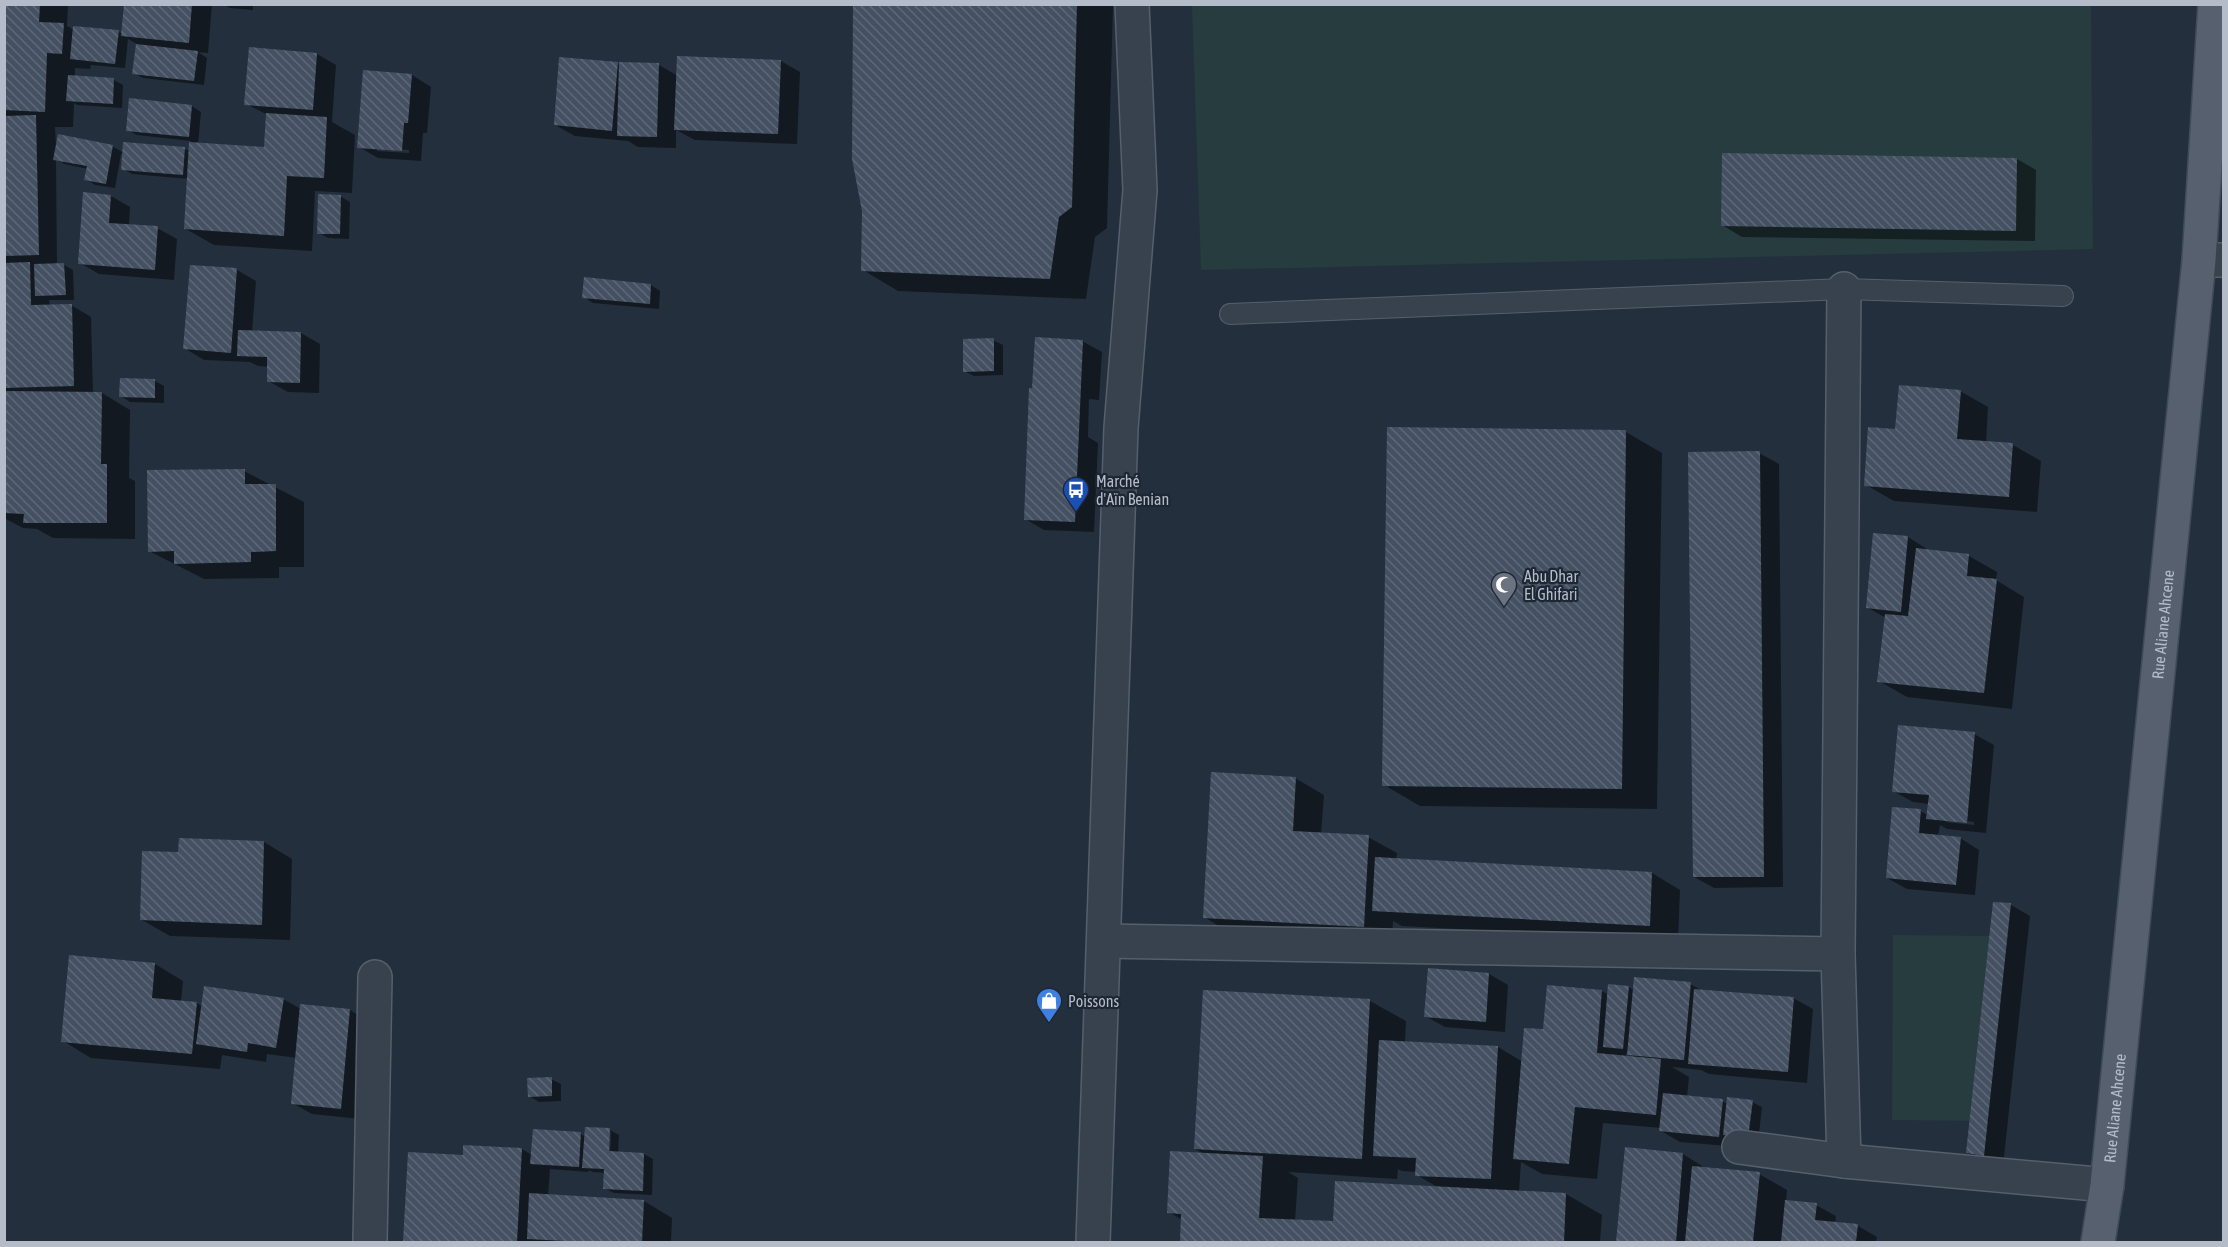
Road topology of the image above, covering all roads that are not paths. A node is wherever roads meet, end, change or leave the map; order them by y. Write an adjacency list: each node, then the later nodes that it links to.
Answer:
1 (1132, 4): 7 (street)
2 (2215, 4): 3 (main road, Rue Aliane Ahcene)
3 (2211, 260): 12 (main road, Rue Aliane Ahcene)
4 (1844, 289): 5 (lane); 6 (lane); 8 (street)
5 (2063, 296)
6 (1230, 314)
7 (1104, 941): 8 (street); 14 (street)
8 (1838, 954): 11 (street)
9 (375, 977): 13 (street)
10 (1739, 1147): 11 (street)
11 (1844, 1161): 12 (street)
12 (2107, 1185): 15 (main road, Rue Aliane Ahcene)
13 (370, 1242)
14 (1093, 1242)
15 (2098, 1242)

